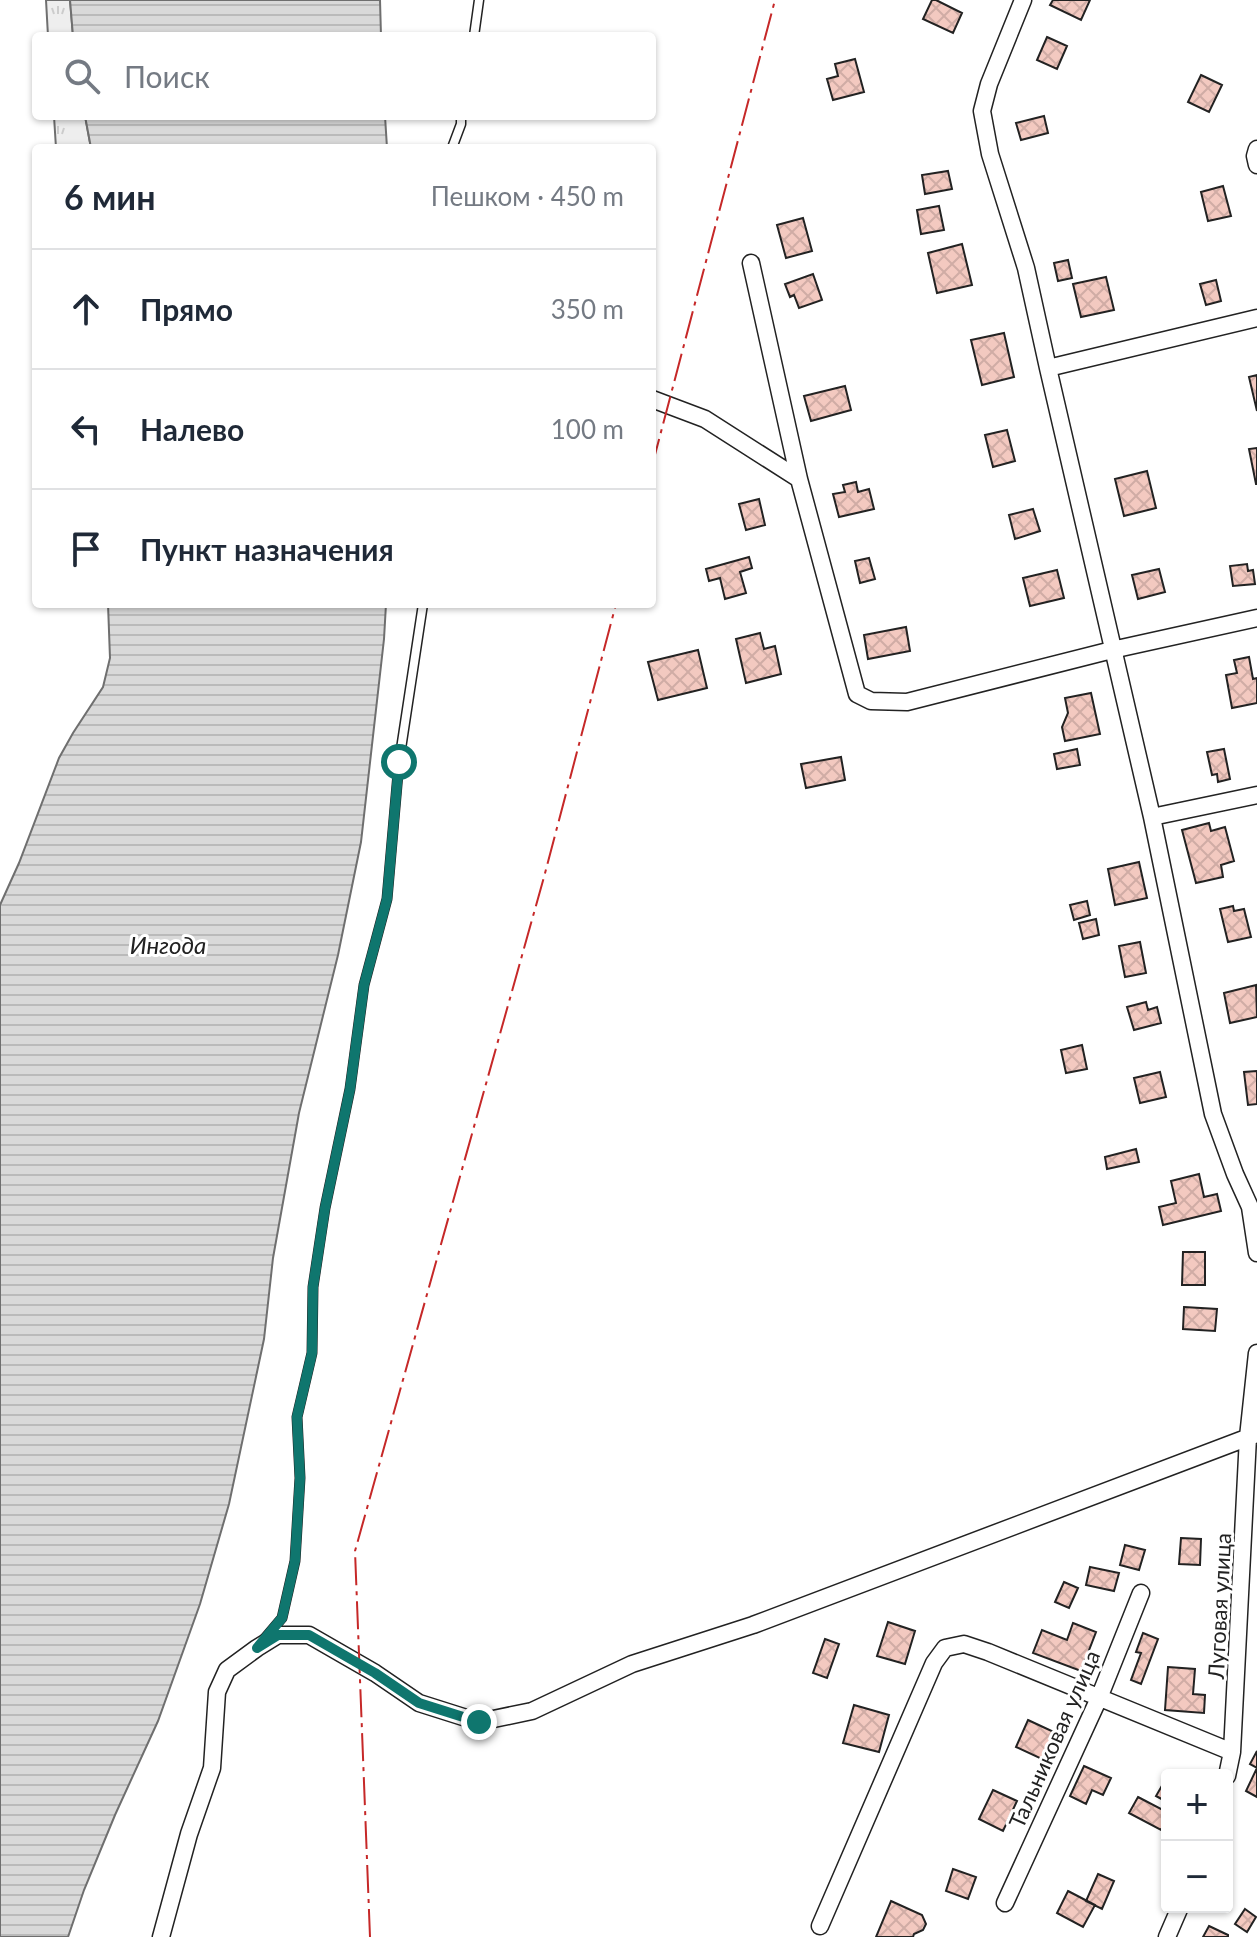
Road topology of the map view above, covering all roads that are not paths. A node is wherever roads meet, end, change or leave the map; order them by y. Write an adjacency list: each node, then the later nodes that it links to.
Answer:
1 (479, 0): 3 (lane)
2 (1023, 0): 10 (street)
3 (475, 32)
4 (461, 120): 5 (lane)
5 (454, 144)
6 (1257, 149): 7 (street)
7 (1257, 165)
8 (751, 263): 12 (street)
9 (1257, 318): 10 (street)
10 (1048, 368): 15 (street)
11 (656, 401): 12 (street)
12 (799, 479): 15 (street)
13 (422, 608): 23 (lane)
14 (1257, 618): 15 (street)
15 (1112, 650): 17 (street)
16 (1257, 795): 17 (street)
17 (1152, 817): 18 (street)
18 (1254, 1208): 19 (street)
19 (1257, 1253)
20 (1257, 1353): 21 (street, Луговая улица)
21 (1253, 1436): 23 (street); 25 (street, Луговая улица)
22 (1141, 1593): 24 (street, Тальниковая улица)
23 (257, 1648): 30 (street)
24 (1099, 1698): 25 (street); 27 (street, Тальниковая улица); 29 (street)
25 (1232, 1752): 26 (street, Луговая улица)
26 (1228, 1769)
27 (1005, 1903)
28 (1177, 1913): 31 (street)
29 (820, 1926)
30 (161, 1937)
31 (1167, 1937)

